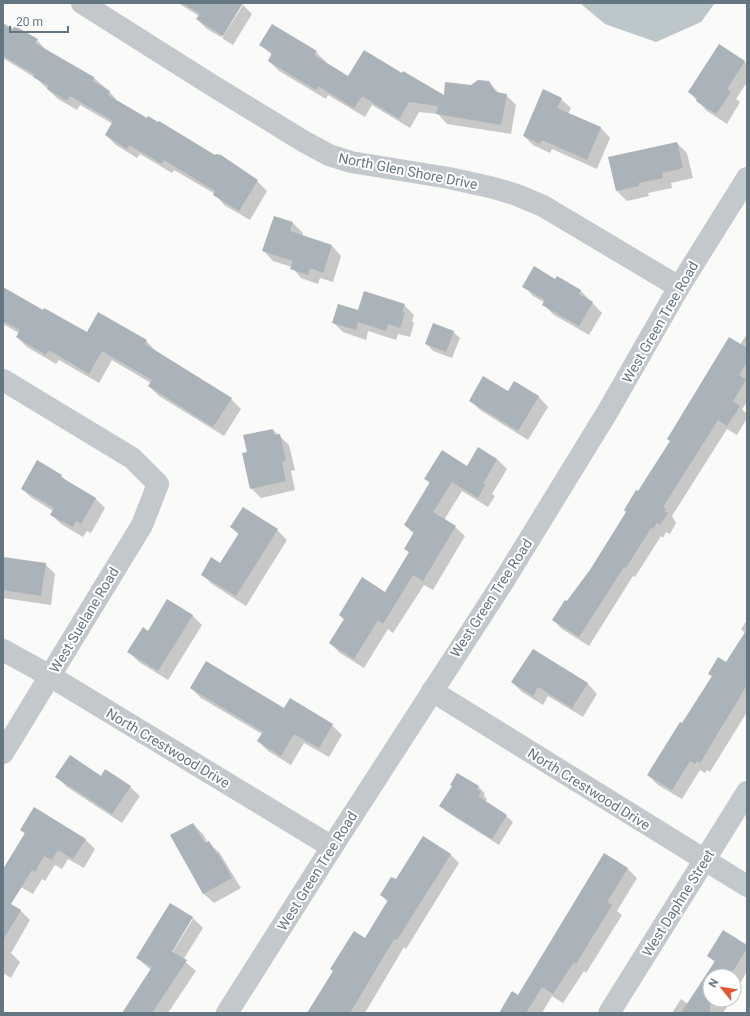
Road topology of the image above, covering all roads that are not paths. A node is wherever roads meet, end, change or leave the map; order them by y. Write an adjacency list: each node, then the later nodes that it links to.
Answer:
1 (82, 3): 3 (street, North Glen Shore Drive)
2 (747, 178): 3 (street, West Green Tree Road)
3 (679, 287): 7 (street, West Green Tree Road)
4 (3, 380): 6 (street, West Suelane Road)
5 (3, 650): 6 (street, North Crestwood Drive)
6 (50, 676): 8 (street, West Suelane Road); 10 (street, North Crestwood Drive)
7 (432, 691): 10 (street, West Green Tree Road); 11 (street, North Crestwood Drive)
8 (3, 753)
9 (747, 792): 11 (street, West Daphne Street)
10 (332, 847): 13 (street, West Green Tree Road)
11 (705, 860): 12 (street, North Crestwood Drive); 14 (street, West Daphne Street)
12 (747, 886)
13 (227, 1013)
14 (609, 1013)

